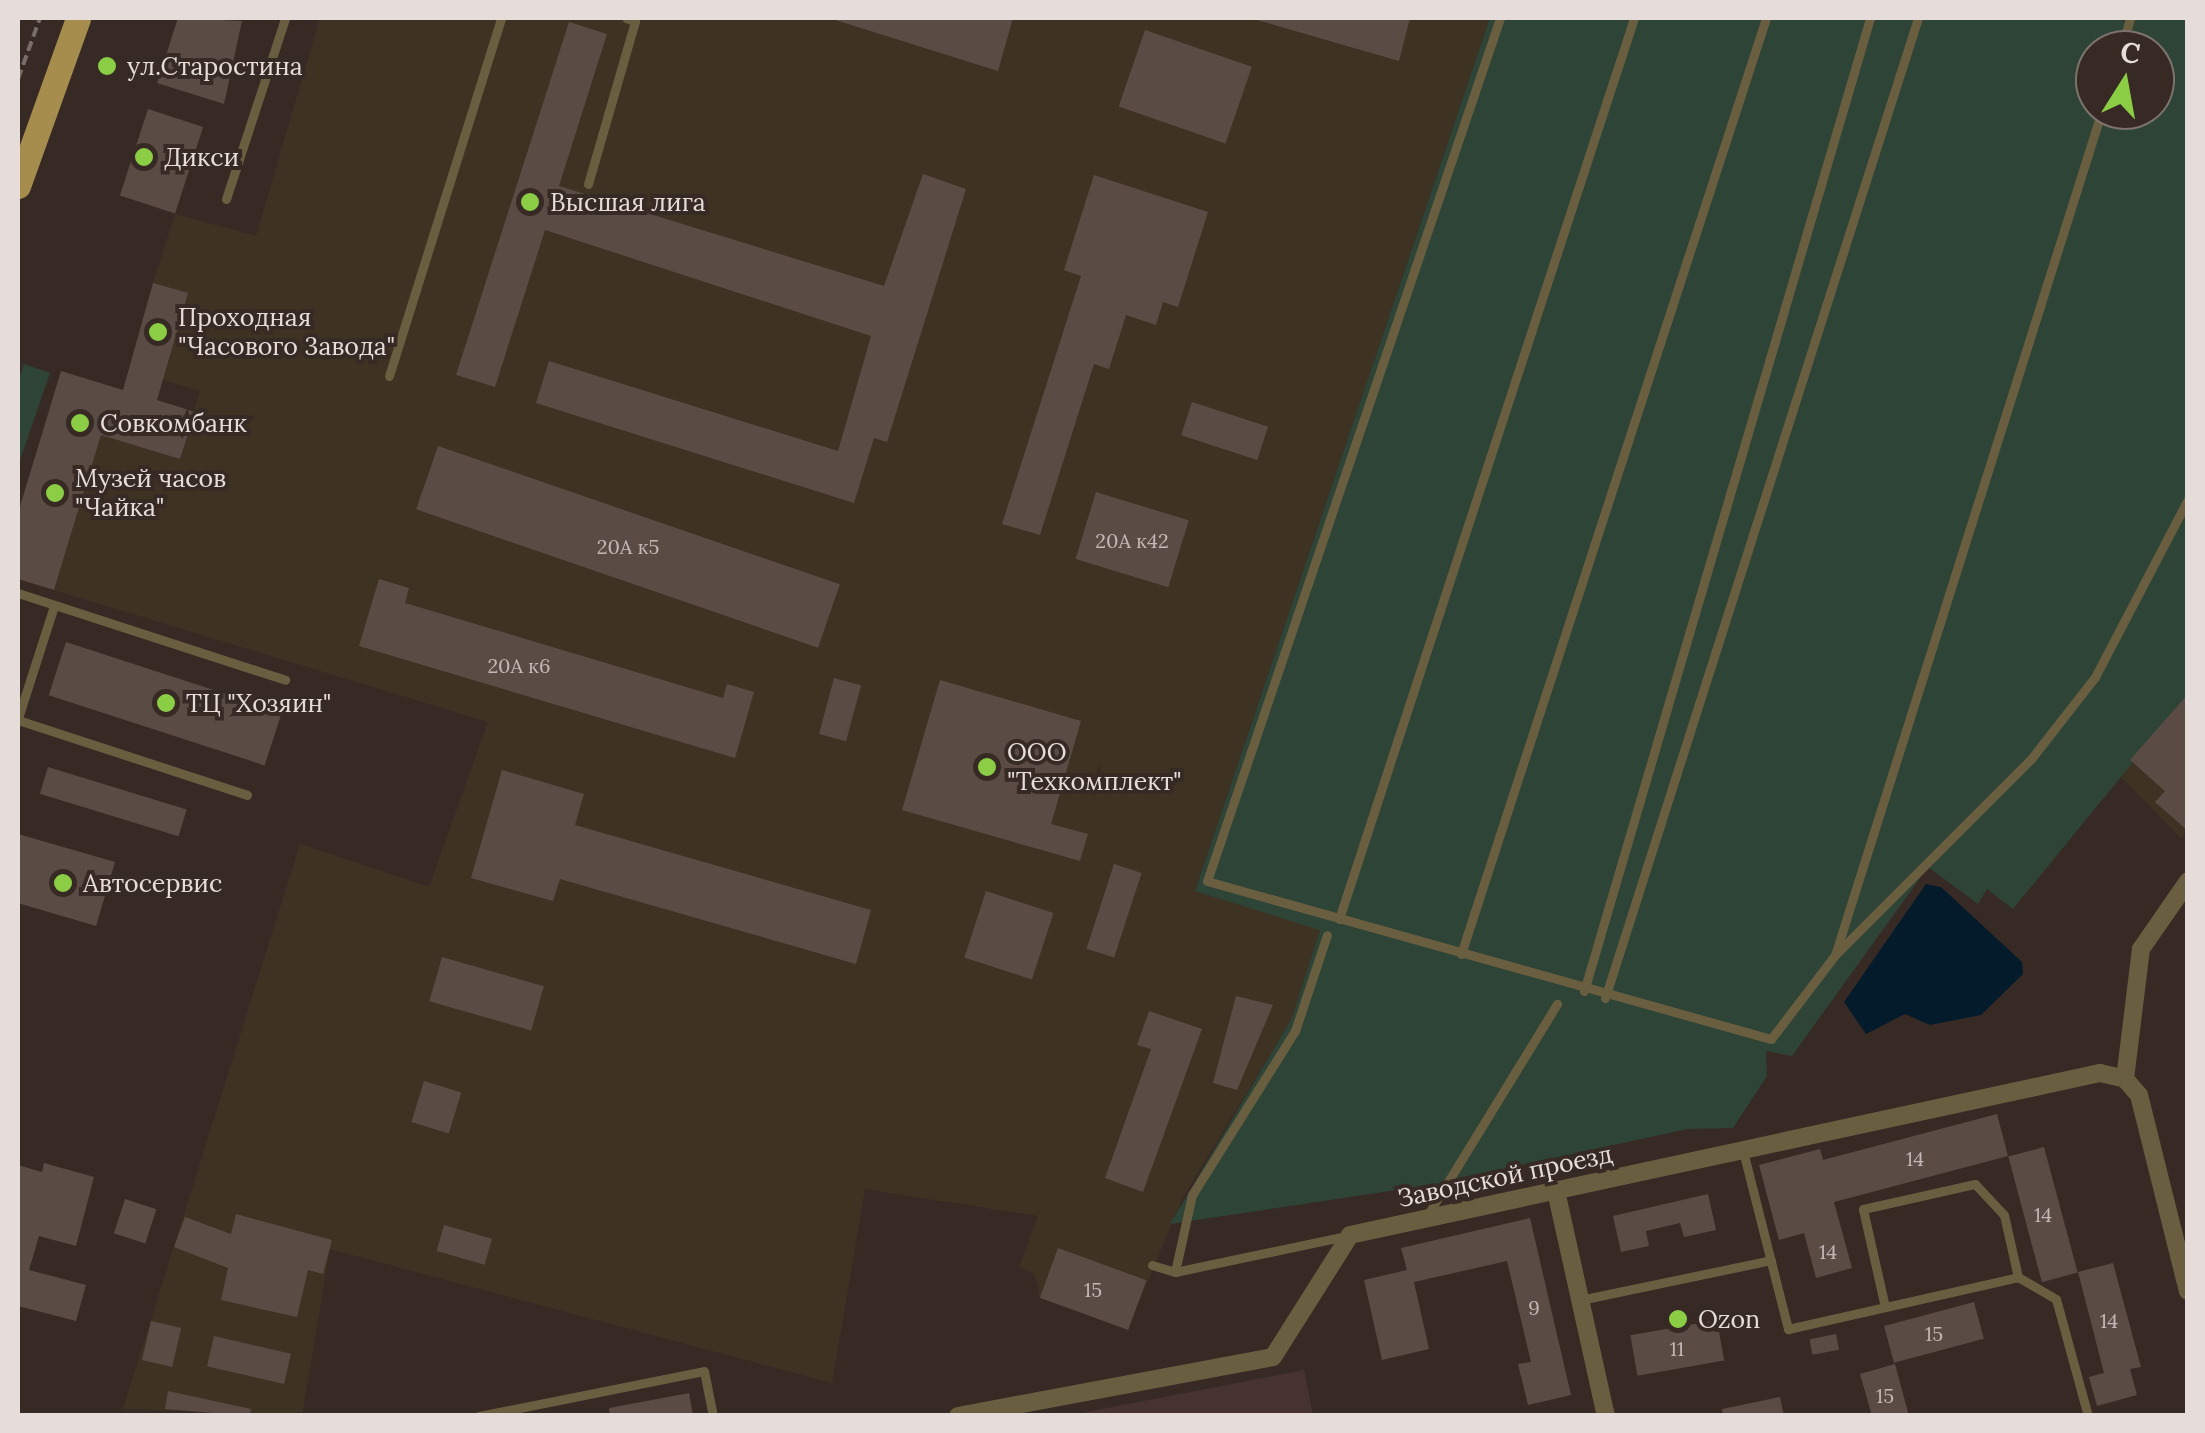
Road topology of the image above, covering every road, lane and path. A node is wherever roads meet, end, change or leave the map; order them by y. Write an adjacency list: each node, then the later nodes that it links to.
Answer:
1 (40, 18): 11 (path)
2 (78, 18): 13 (main road)
3 (285, 18): 16 (lane)
4 (501, 18): 17 (lane)
5 (626, 18): 14 (lane)
6 (1500, 18): 25 (lane)
7 (1634, 18): 25 (lane)
8 (1766, 18): 27 (lane)
9 (1870, 18): 29 (lane)
10 (1918, 18): 30 (lane)
11 (18, 79)
12 (2096, 130): 28 (lane)
13 (26, 134): 15 (main road)
14 (588, 184)
15 (18, 186)
16 (226, 200)
17 (390, 376)
18 (2188, 499): 28 (lane)
19 (18, 593): 20 (lane)
20 (54, 606): 21 (lane); 22 (lane)
21 (285, 680)
22 (18, 719): 23 (lane)
23 (247, 795)
24 (2188, 880): 32 (street)
25 (1339, 919): 27 (lane)
26 (1328, 935): 39 (lane)
27 (1460, 954): 29 (lane)
28 (1835, 955): 30 (lane)
29 (1584, 991): 30 (lane)
30 (1606, 998)
31 (1557, 1004): 35 (lane)
32 (2125, 1079): 33 (street, Заводской проезд); 41 (street)
33 (1743, 1151): 34 (street, Заводской проезд); 37 (lane)
34 (1556, 1191): 35 (street, Заводской проезд); 42 (street)
35 (1426, 1219): 36 (street, Заводской проезд)
36 (1350, 1234): 39 (lane); 46 (street)
37 (1771, 1260): 42 (lane); 43 (lane)
38 (1152, 1265): 39 (lane)
39 (1175, 1272)
40 (2018, 1277): 43 (lane); 43 (lane); 48 (lane)
41 (2188, 1291)
42 (1580, 1300): 47 (street)
43 (1886, 1307)
44 (480, 1416): 45 (lane)
45 (713, 1416)
46 (958, 1416)
47 (1606, 1416)
48 (2088, 1416)

